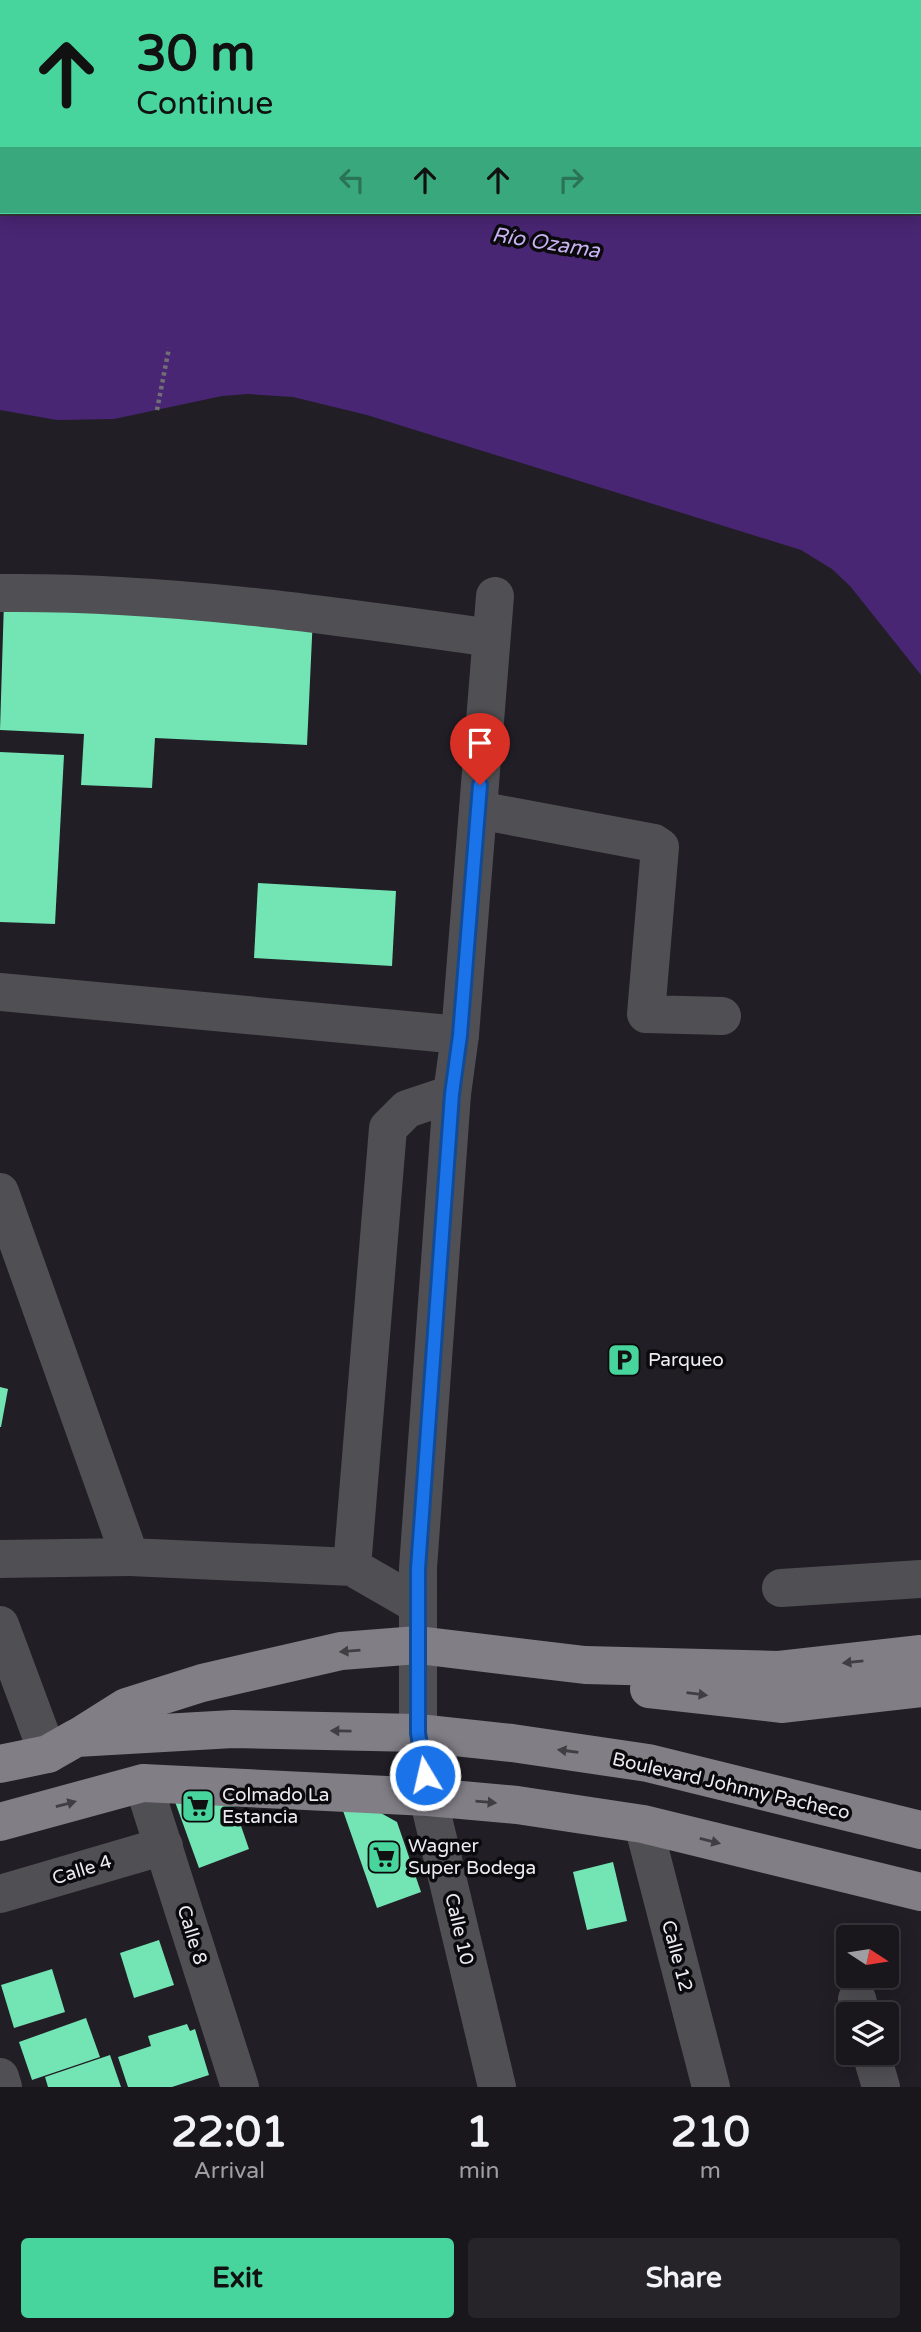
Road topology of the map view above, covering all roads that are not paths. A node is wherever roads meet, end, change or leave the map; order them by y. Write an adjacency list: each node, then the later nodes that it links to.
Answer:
1 (0, 593): 3 (street)
2 (495, 596): 3 (street, Calle 10)
3 (491, 638): 4 (street, Calle 10)
4 (478, 810): 6 (street); 7 (street, Calle 10)
5 (0, 992): 7 (street)
6 (722, 1016)
7 (460, 1035): 8 (street, Calle 10)
8 (452, 1094): 12 (street); 15 (street, Calle 10)
9 (0, 1192): 10 (street)
10 (130, 1557): 11 (street); 12 (street)
11 (0, 1559)
12 (352, 1567): 15 (street)
13 (921, 1578): 14 (street)
14 (781, 1588)
15 (418, 1605): 17 (street, Calle 10)
16 (0, 1625): 22 (street)
17 (418, 1646): 19 (main road); 21 (street, Calle 10); 22 (main road, one-way to 22)
18 (921, 1654): 19 (main road, one-way to 19)
19 (585, 1665): 20 (main road, one-way to 20)
20 (921, 1688)
21 (418, 1733): 22 (main road, Boulevard Johnny Pacheco, one-way to 22); 25 (street, Calle 10); 28 (main road, Boulevard Johnny Pacheco, one-way to 21)
22 (62, 1746): 23 (main road, Boulevard Johnny Pacheco)
23 (0, 1764)
24 (144, 1783): 25 (main road); 26 (main road, one-way to 24); 29 (street, Calle 8)
25 (428, 1797): 27 (main road, one-way to 27); 36 (street, Calle 10)
26 (0, 1822)
27 (643, 1824): 30 (main road, one-way to 30); 37 (street, Calle 12)
28 (921, 1830)
29 (163, 1846): 31 (street, Calle 4); 35 (street, Calle 8)
30 (921, 1892)
31 (0, 1894)
32 (875, 2065): 38 (street)
33 (0, 2077): 34 (street)
34 (3, 2087)
35 (240, 2087)
36 (497, 2087)
37 (711, 2087)
38 (881, 2087)

